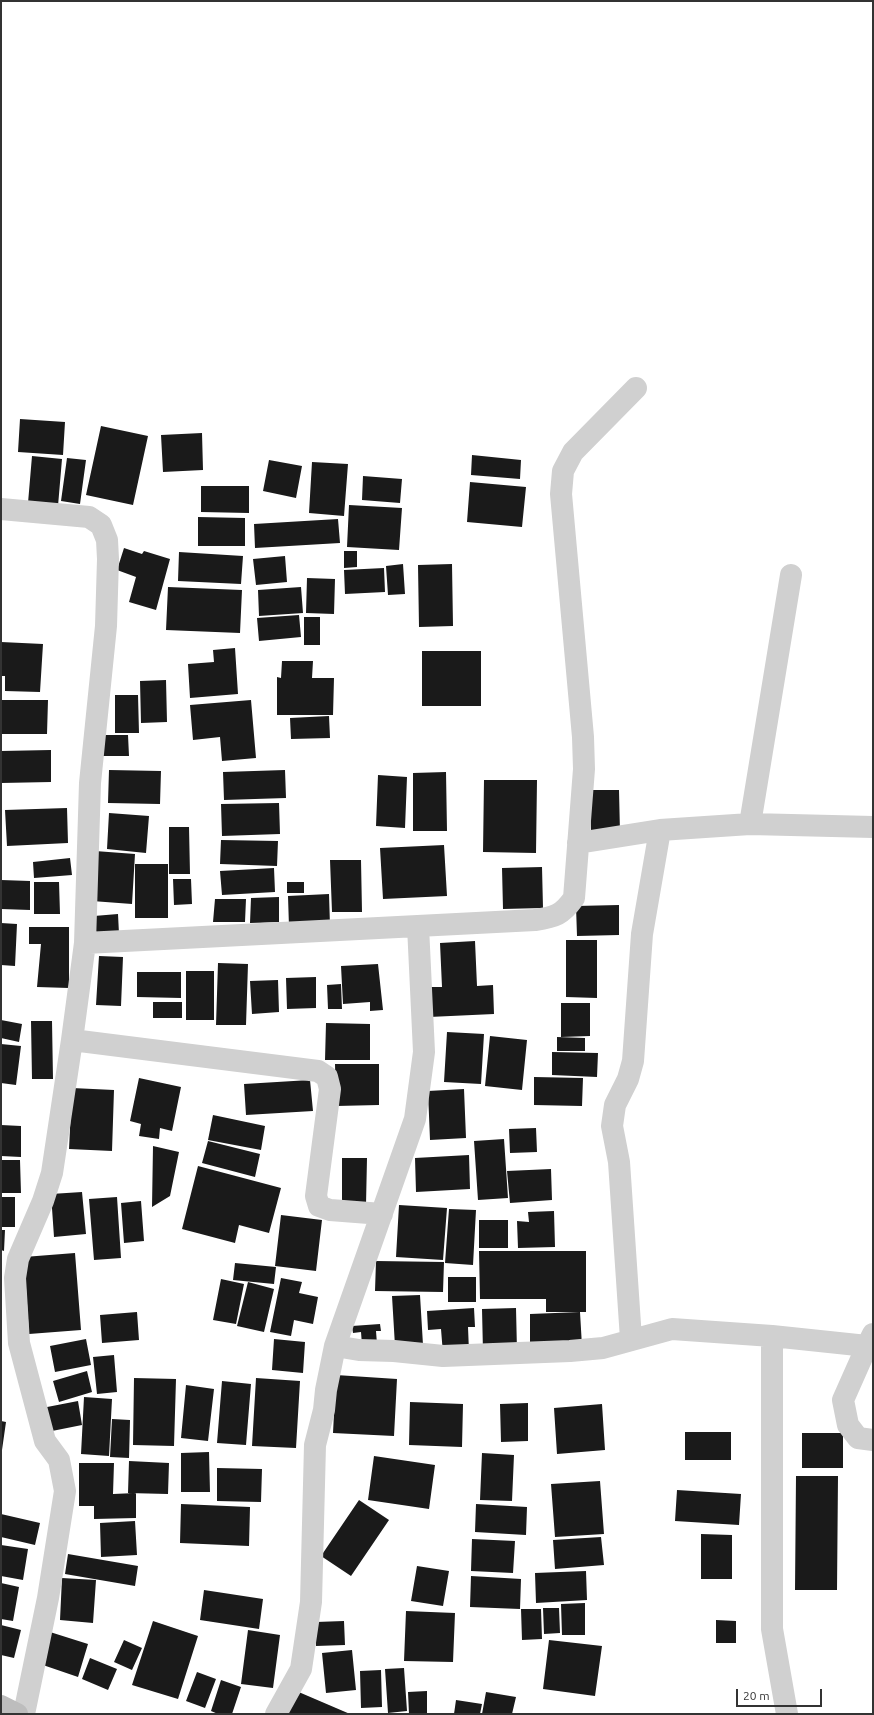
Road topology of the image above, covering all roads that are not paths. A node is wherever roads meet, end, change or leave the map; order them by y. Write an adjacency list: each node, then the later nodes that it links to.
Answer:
1 (636, 388): 7 (street)
2 (1, 509): 9 (street)
3 (791, 574): 4 (street)
4 (750, 824): 5 (street); 6 (street)
5 (873, 827)
6 (660, 830): 7 (street); 13 (street)
7 (578, 843): 8 (street)
8 (418, 926): 9 (street); 11 (street)
9 (85, 943): 10 (street)
10 (72, 1040): 11 (street); 19 (street)
11 (382, 1214): 15 (street)
12 (772, 1336): 13 (street); 14 (street); 21 (street)
13 (631, 1339): 15 (street)
14 (871, 1342): 16 (street)
15 (335, 1346): 20 (street)
16 (873, 1440)
17 (1, 1706): 18 (street)
18 (17, 1714)
19 (24, 1714)
20 (276, 1714)
21 (787, 1714)

